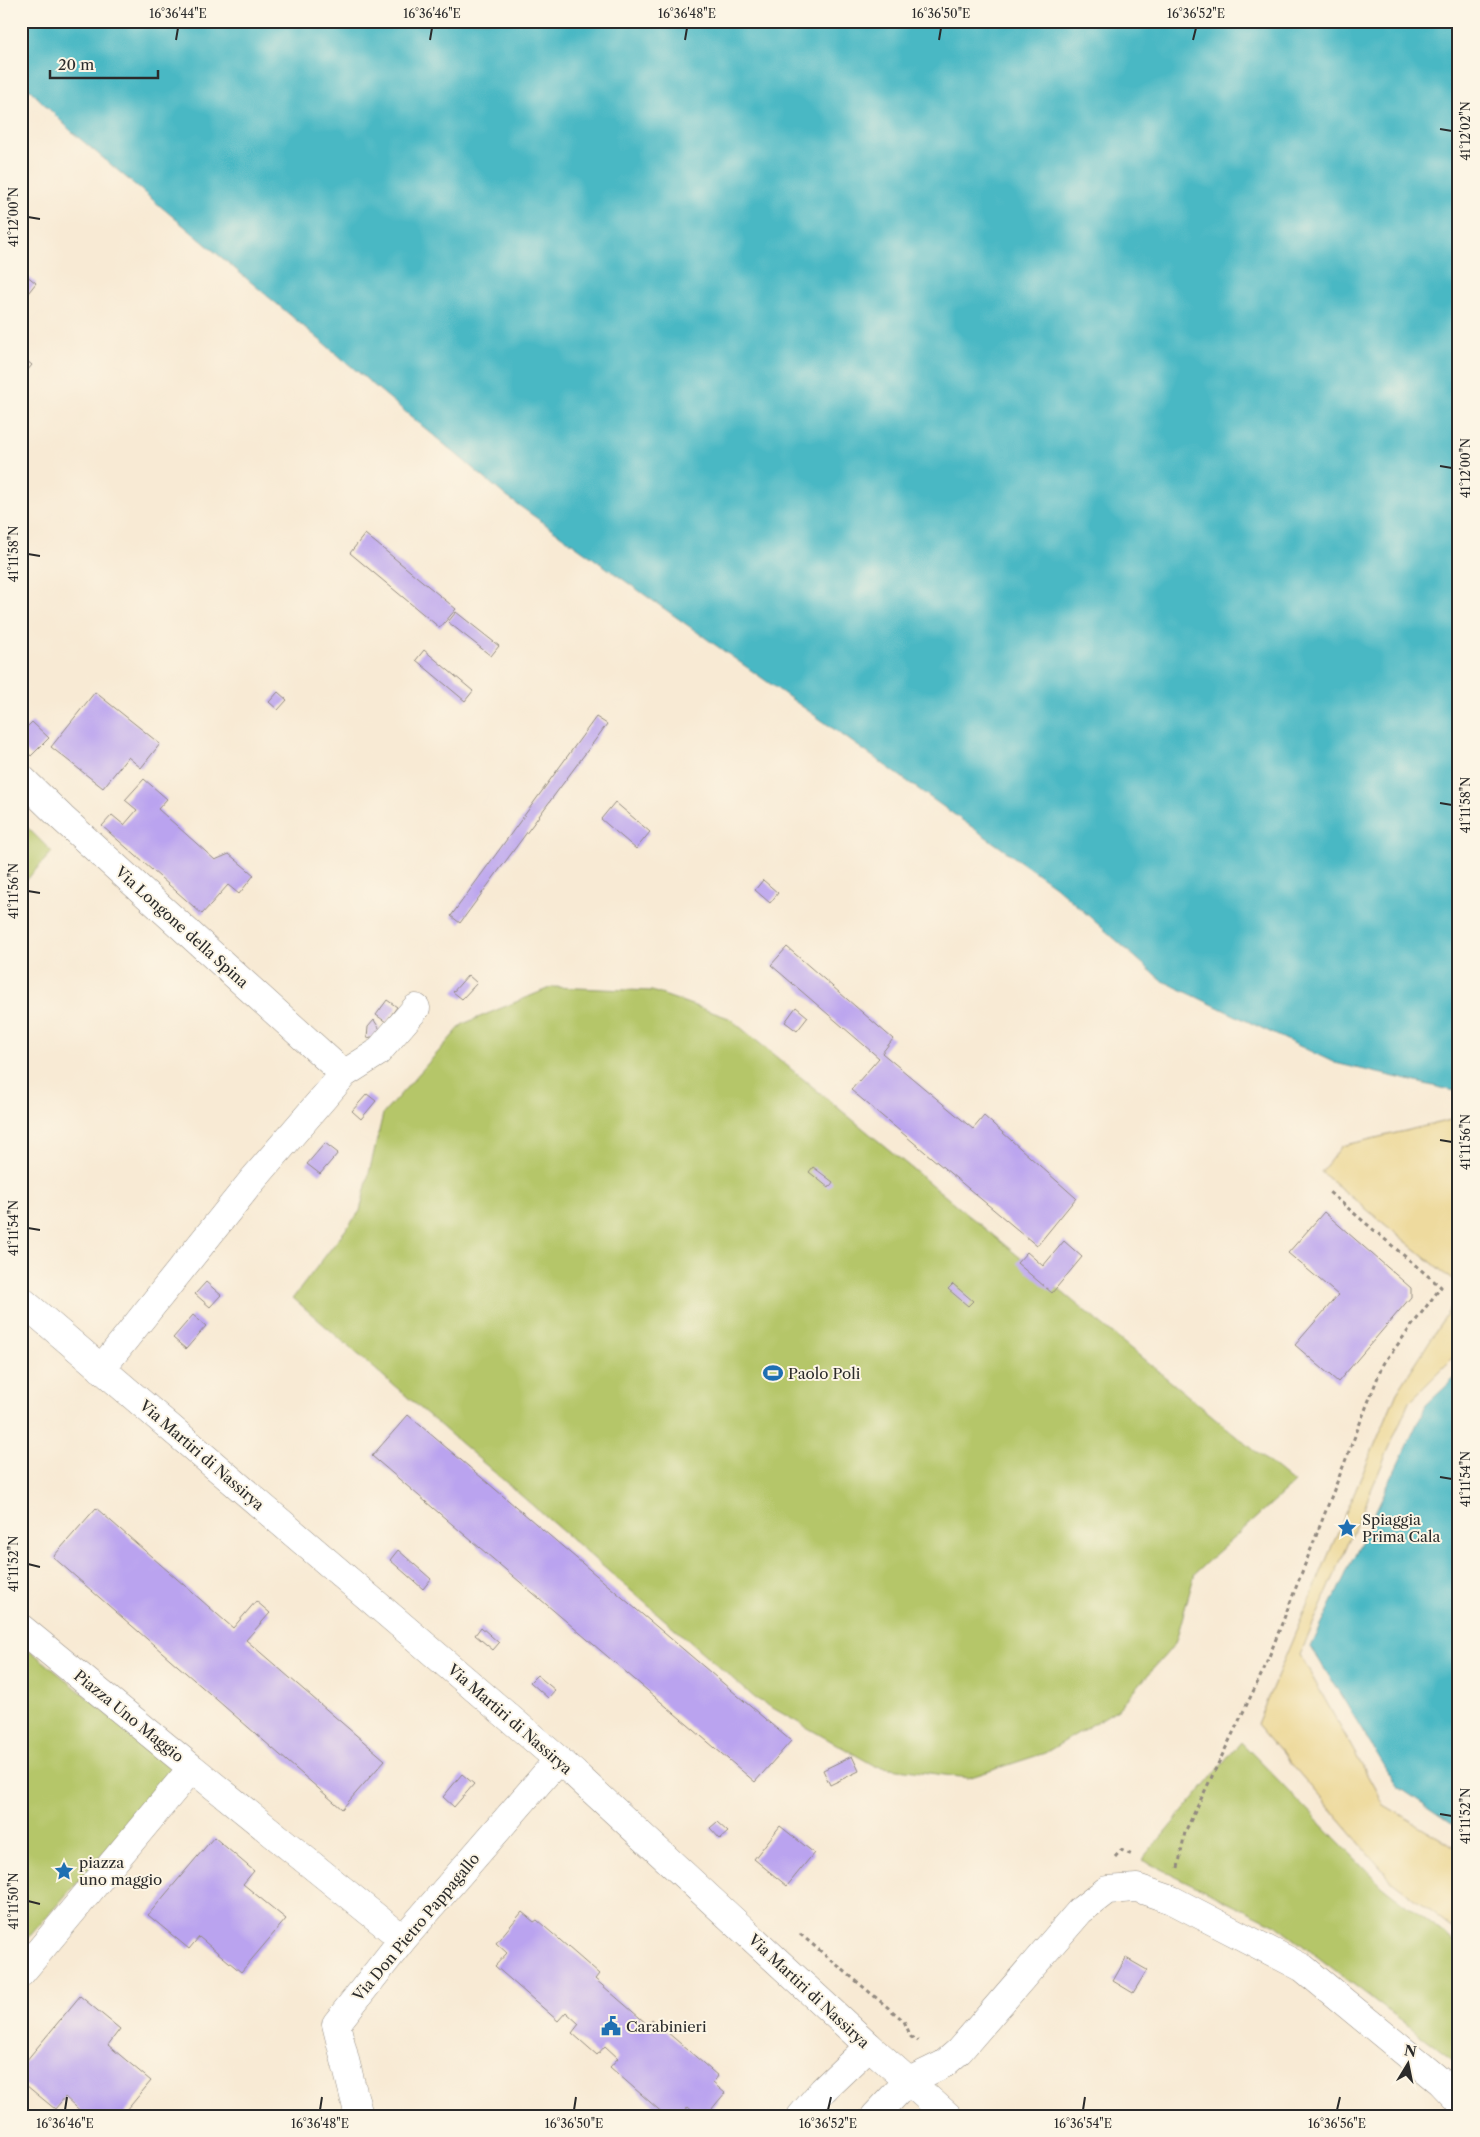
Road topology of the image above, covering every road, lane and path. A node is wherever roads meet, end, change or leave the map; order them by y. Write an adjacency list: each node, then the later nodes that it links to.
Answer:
1 (21, 778): 3 (street, Via Longone della Spina)
2 (416, 1008): 3 (street)
3 (344, 1074): 6 (street)
4 (1329, 1192): 10 (path)
5 (21, 1300): 6 (street, Via Martiri di Nassirya)
6 (100, 1369): 8 (street, Via Martiri di Nassirya)
7 (21, 1628): 9 (street, Piazza Uno Maggio)
8 (558, 1760): 11 (street, Via Don Pietro Pappagallo); 13 (street, Via Martiri di Nassirya)
9 (192, 1768): 11 (street); 12 (street, Piazza Uno Maggio)
10 (1172, 1900): 14 (street); 15 (street)
11 (403, 1939): 16 (street, Via Don Pietro Pappagallo)
12 (21, 1973)
13 (869, 2046): 14 (street, Via Martiri di Nassirya); 17 (street)
14 (907, 2082): 18 (street); 19 (street, Via Martiri di Nassirya)
15 (1459, 2101)
16 (359, 2116)
17 (801, 2116)
18 (875, 2116)
19 (948, 2116)

